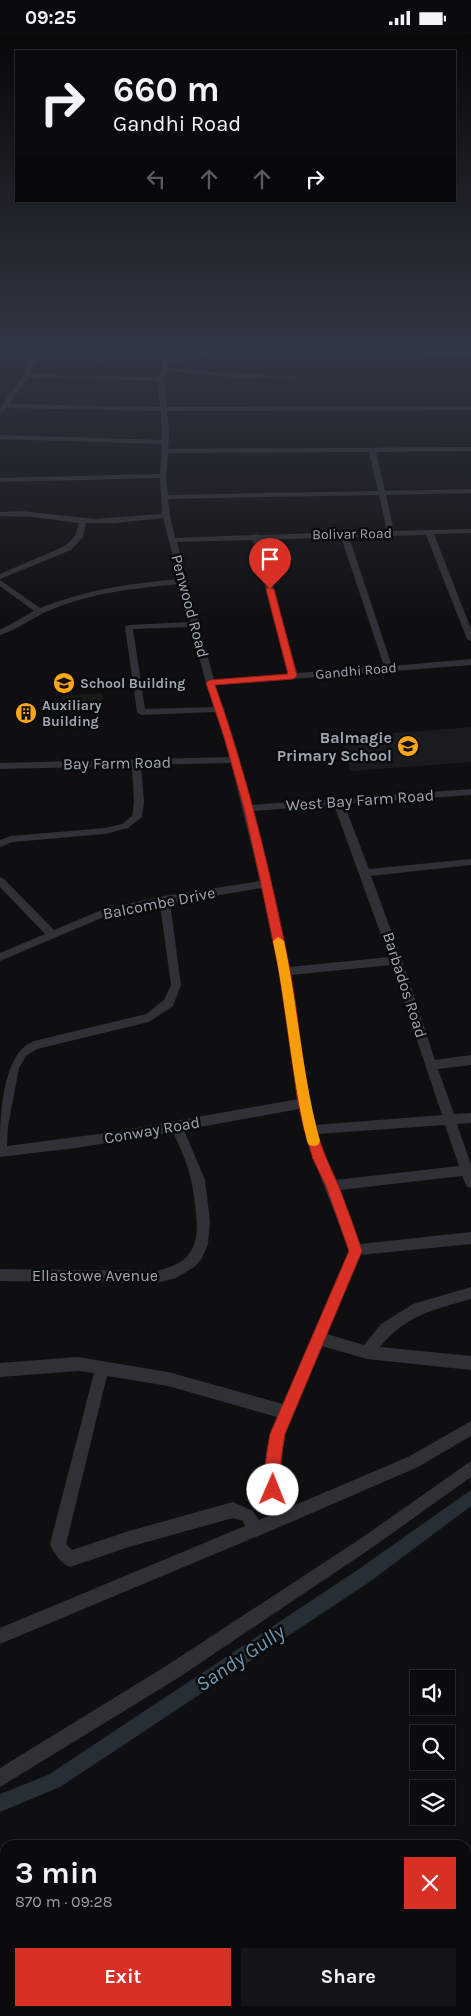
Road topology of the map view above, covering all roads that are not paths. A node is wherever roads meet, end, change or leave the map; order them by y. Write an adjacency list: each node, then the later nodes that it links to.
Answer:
1 (113, 440): 2 (street)
2 (164, 442): 5 (street, Penwood Road)
3 (372, 449): 4 (street); 5 (street); 9 (street)
4 (471, 449)
5 (164, 451): 6 (street, Penwood Road)
6 (162, 476): 7 (street); 10 (street, Penwood Road)
7 (0, 480)
8 (471, 491): 9 (street)
9 (381, 492): 10 (street); 16 (street)
10 (164, 497): 12 (street, Penwood Road)
11 (0, 514): 13 (street)
12 (166, 516): 13 (street); 19 (street, Penwood Road)
13 (84, 521): 20 (street)
14 (471, 531): 15 (street, Bolivar Road)
15 (429, 532): 16 (street, Bolivar Road); 26 (street)
16 (391, 533): 17 (street, Bolivar Road)
17 (344, 534): 18 (street, Bolivar Road); 28 (street)
18 (256, 536): 19 (street, Bolivar Road); 29 (street)
19 (173, 540): 21 (street, Penwood Road)
20 (0, 577)
21 (182, 581): 23 (street); 24 (street, Penwood Road)
22 (0, 582): 23 (street)
23 (39, 611): 25 (street)
24 (194, 624): 30 (street, Penwood Road); 31 (street)
25 (0, 633)
26 (471, 639)
27 (471, 662): 28 (street, Gandhi Road)
28 (389, 669): 29 (street, Gandhi Road)
29 (293, 676): 30 (street, Gandhi Road)
30 (210, 683): 31 (street, Penwood Road)
31 (221, 709): 32 (street, Penwood Road)
32 (235, 760): 33 (street, Bay Farm Road); 37 (street, Penwood Road)
33 (136, 763): 34 (street, Bay Farm Road); 38 (street)
34 (0, 766)
35 (471, 792): 36 (street, West Bay Farm Road)
36 (338, 802): 37 (street, West Bay Farm Road); 40 (street, Barbados Road)
37 (248, 808): 42 (street, Penwood Road)
38 (0, 844)
39 (471, 862): 40 (street)
40 (367, 873): 46 (street, Barbados Road)
41 (0, 881): 44 (street)
42 (266, 884): 43 (street, Balcombe Drive); 47 (street, Penwood Road)
43 (164, 900): 44 (street, Balcombe Drive); 55 (street)
44 (52, 934): 45 (street, Balcombe Drive)
45 (0, 957)
46 (397, 960): 47 (street); 49 (street, Barbados Road)
47 (285, 971): 50 (street, Penwood Road)
48 (471, 1060): 49 (street)
49 (432, 1065): 52 (street, Barbados Road)
50 (304, 1103): 53 (street, Conway Road); 54 (street, Penwood Road)
51 (471, 1118): 52 (street)
52 (449, 1121): 54 (street); 56 (street, Barbados Road)
53 (177, 1127): 55 (street, Conway Road); 61 (street, Ellastowe Avenue)
54 (310, 1129): 58 (street, Penwood Road)
55 (0, 1152)
56 (469, 1170): 57 (street, Barbados Road); 58 (street)
57 (471, 1183)
58 (332, 1186): 60 (street, Penwood Road)
59 (471, 1238): 60 (street)
60 (356, 1251): 63 (street)
61 (0, 1275)
62 (471, 1293): 64 (street)
63 (318, 1337): 64 (street); 68 (street)
64 (367, 1352): 65 (street)
65 (471, 1363)
66 (102, 1368): 67 (street); 68 (street); 72 (street)
67 (0, 1370)
68 (286, 1412): 71 (street)
69 (471, 1428): 71 (street)
70 (471, 1468): 74 (street)
71 (284, 1518): 72 (street)
72 (255, 1528): 73 (street)
73 (0, 1636)
74 (0, 1778)

